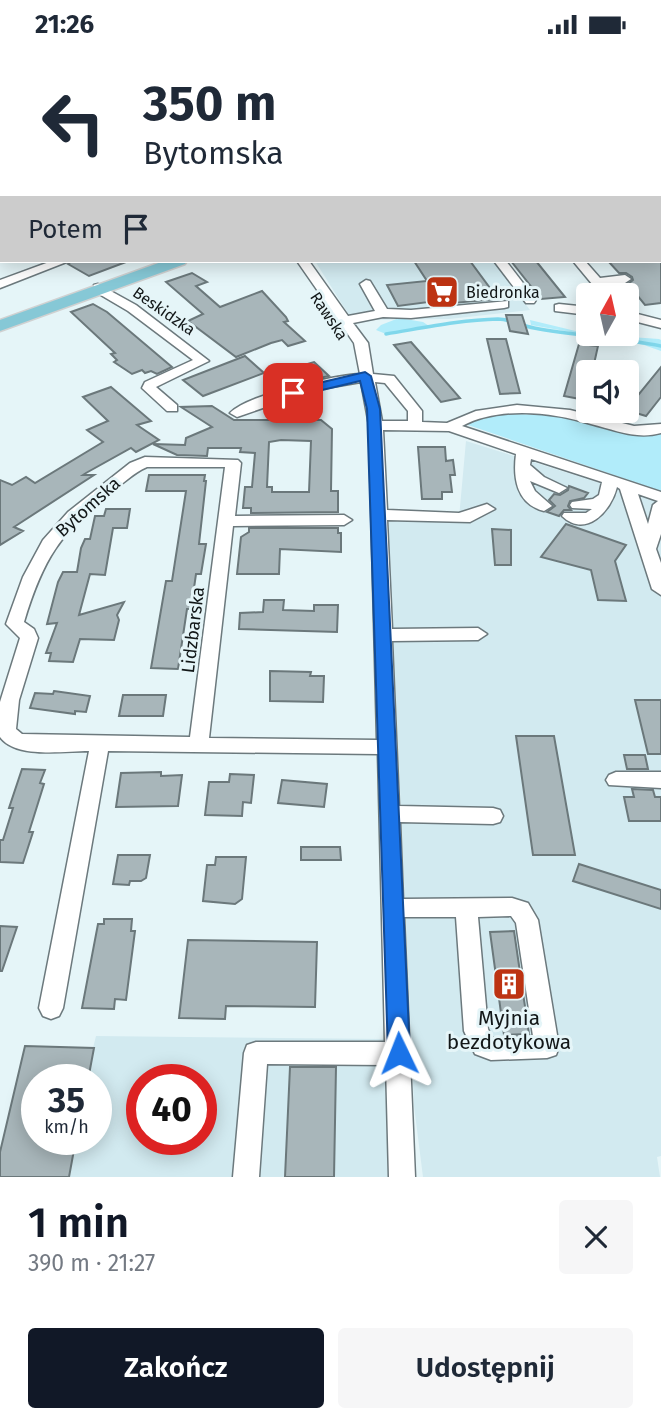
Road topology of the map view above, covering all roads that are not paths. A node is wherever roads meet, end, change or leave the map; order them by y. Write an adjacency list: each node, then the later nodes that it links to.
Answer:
1 (58, 263): 10 (street)
2 (152, 263): 12 (main road)
3 (173, 263): 12 (main road)
4 (290, 263): 22 (street, Rawska)
5 (304, 263): 19 (street, Rawska)
6 (502, 263): 13 (street)
7 (581, 263): 9 (street)
8 (625, 279): 9 (street)
9 (597, 282)
10 (0, 284)
11 (366, 284): 17 (street)
12 (98, 288): 21 (main road); 23 (street, Beskidzka)
13 (530, 300)
14 (504, 304): 17 (street)
15 (559, 308): 16 (street)
16 (576, 310)
17 (383, 313): 19 (street)
18 (639, 318): 20 (street)
19 (347, 320): 22 (street, Rawska)
20 (661, 324)
21 (0, 326)
22 (365, 376): 24 (street); 25 (street, Rawska); 26 (street)
23 (172, 408)
24 (237, 413)
25 (376, 425): 26 (street); 37 (street, Rawska)
26 (415, 425): 27 (street)
27 (450, 428): 28 (street); 29 (street)
28 (661, 428)
29 (522, 463): 32 (street); 33 (street)
30 (135, 466): 39 (street, Lidzbarska); 42 (street, Bytomska)
31 (627, 485): 32 (street); 34 (street); 40 (street)
32 (609, 489): 32 (street)
33 (552, 497)
34 (661, 497)
35 (661, 505): 40 (street)
36 (487, 509): 37 (street)
37 (379, 515): 44 (street, Rawska)
38 (344, 520): 39 (street)
39 (226, 521): 46 (street, Lidzbarska)
40 (649, 548): 41 (street)
41 (661, 589)
42 (8, 623): 45 (street, Bytomska)
43 (478, 634): 44 (street)
44 (382, 635): 47 (street, Rawska)
45 (100, 743): 46 (street, Bytomska); 54 (street)
46 (199, 744): 47 (street, Bytomska)
47 (386, 747): 50 (street, Rawska)
48 (616, 779): 49 (street)
49 (661, 780)
50 (389, 814): 51 (street); 53 (street, Rawska)
51 (493, 816)
52 (466, 907): 52 (street); 53 (street)
53 (393, 908): 55 (street, Rawska)
54 (51, 1008)
55 (399, 1053): 56 (street); 57 (street, Rawska)
56 (246, 1177)
57 (402, 1177)

